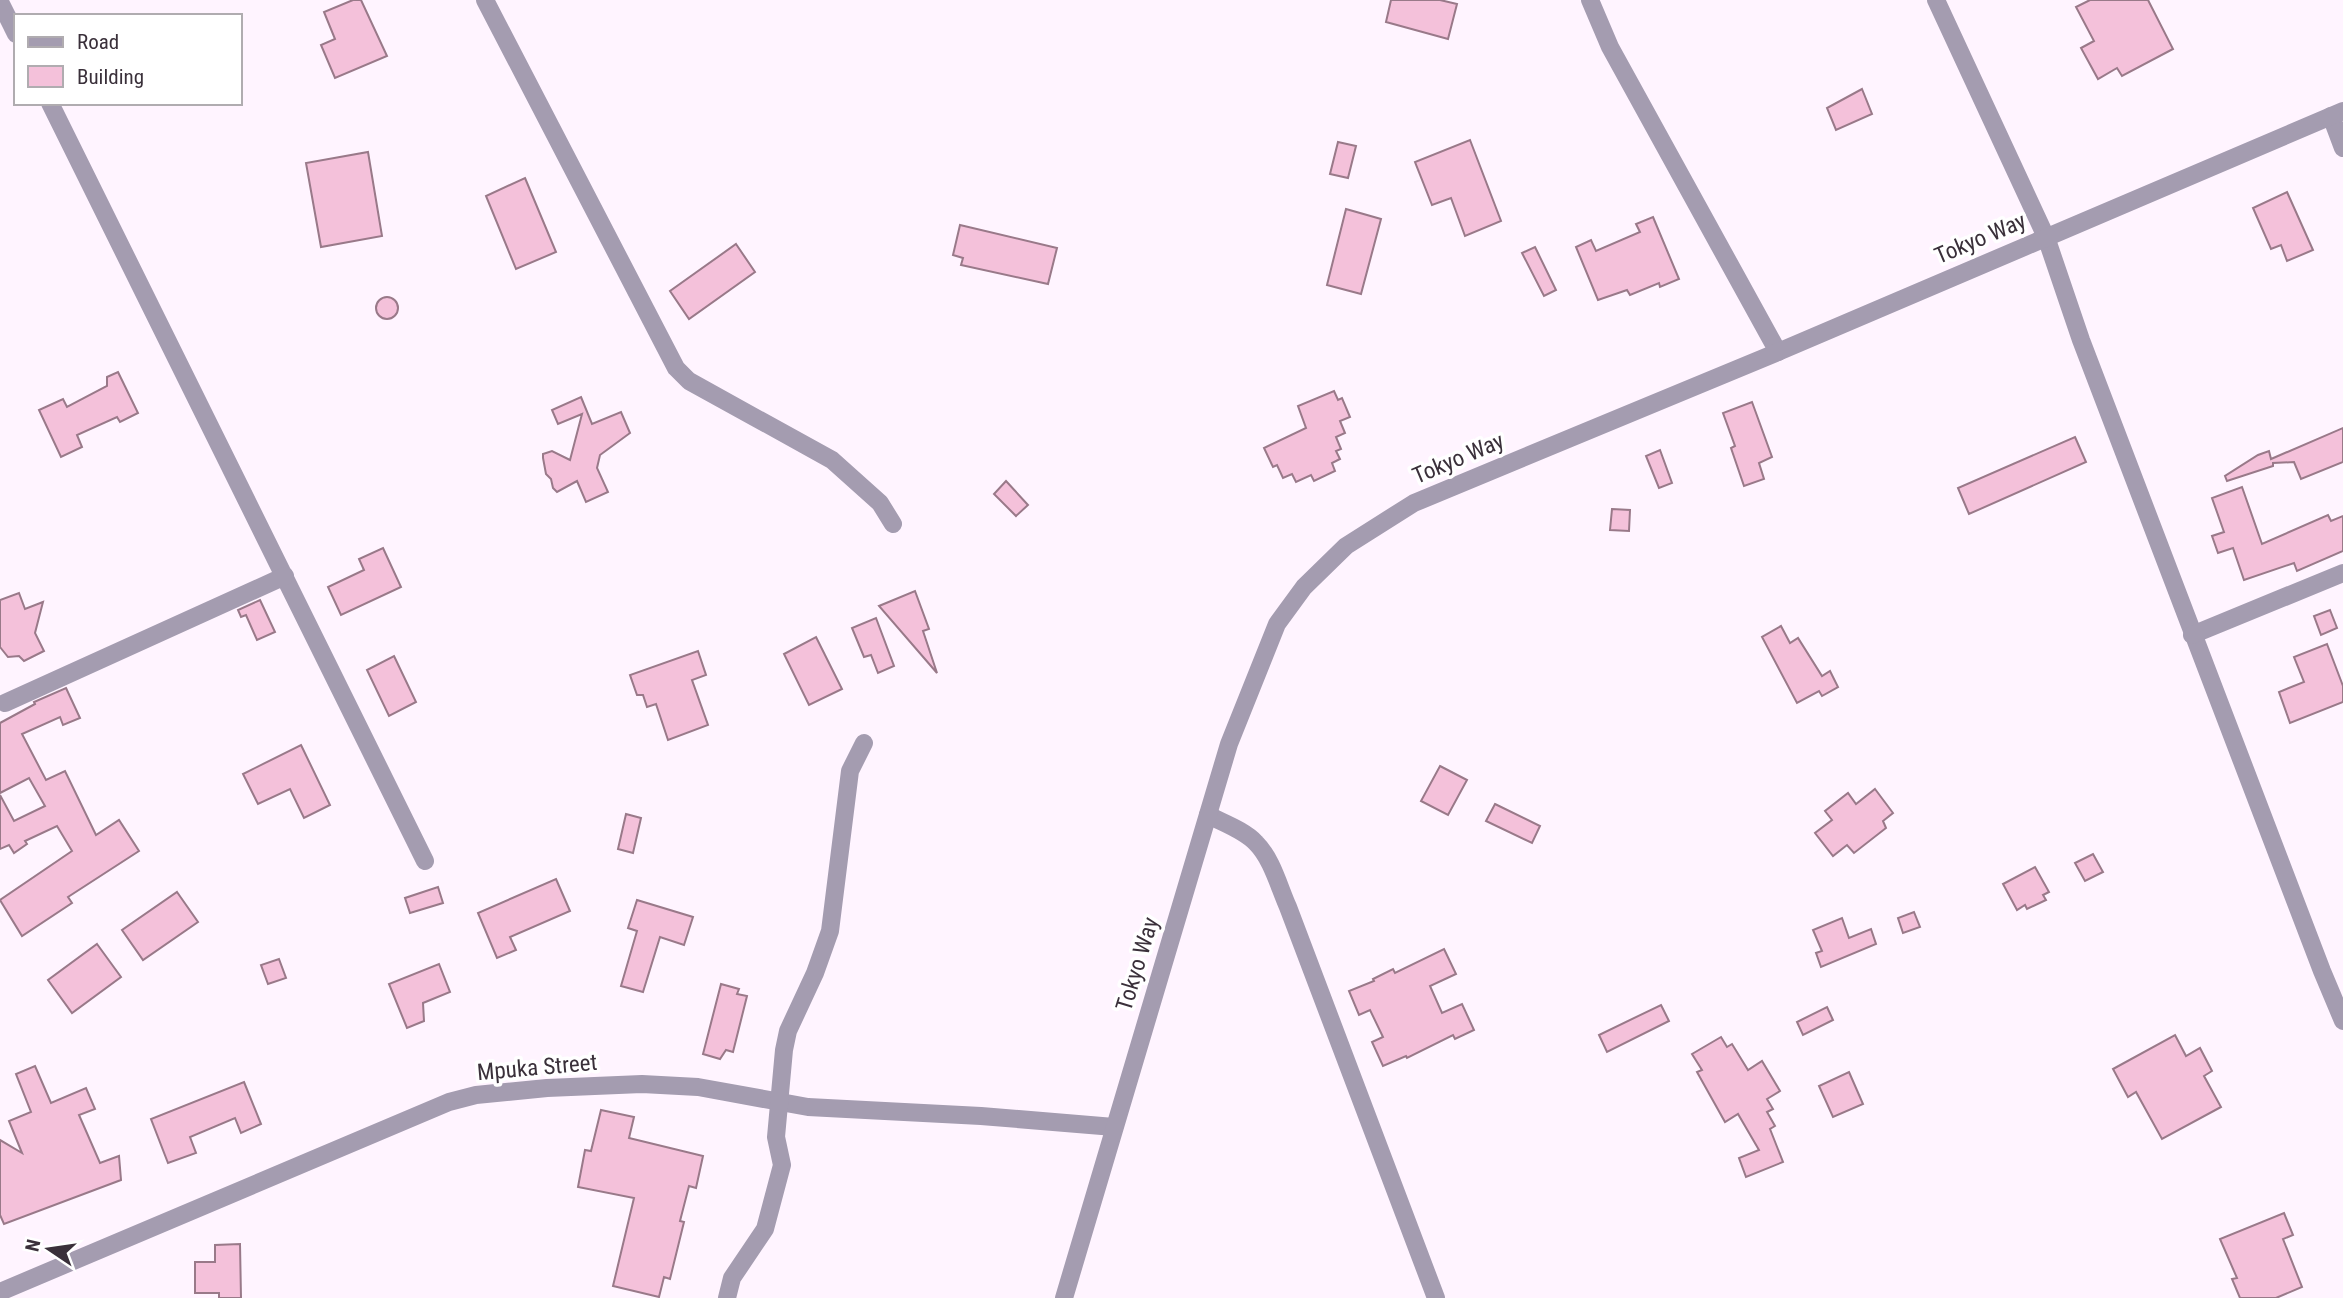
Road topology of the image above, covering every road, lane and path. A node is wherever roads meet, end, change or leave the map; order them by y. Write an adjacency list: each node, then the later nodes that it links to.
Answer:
1 (485, 0): 11 (street)
2 (1590, 0): 10 (street)
3 (1936, 0): 9 (street)
4 (0, 2): 5 (street)
5 (14, 30)
6 (51, 105): 13 (street)
7 (2337, 114): 8 (street); 9 (street, Tokyo Way)
8 (2343, 148)
9 (2046, 237): 10 (street, Tokyo Way); 14 (street)
10 (1778, 352): 17 (street, Tokyo Way)
11 (893, 524)
12 (2343, 573): 14 (street)
13 (285, 576): 15 (street); 18 (street)
14 (2192, 635): 19 (street)
15 (5, 703)
16 (864, 743): 20 (street)
17 (1208, 815): 21 (street, Tokyo Way); 25 (street)
18 (425, 862)
19 (2343, 1021)
20 (780, 1102): 21 (street, Mpuka Street); 22 (street, Mpuka Street); 23 (street)
21 (1114, 1127): 24 (street, Tokyo Way)
22 (0, 1292)
23 (727, 1298)
24 (1064, 1298)
25 (1436, 1298)

